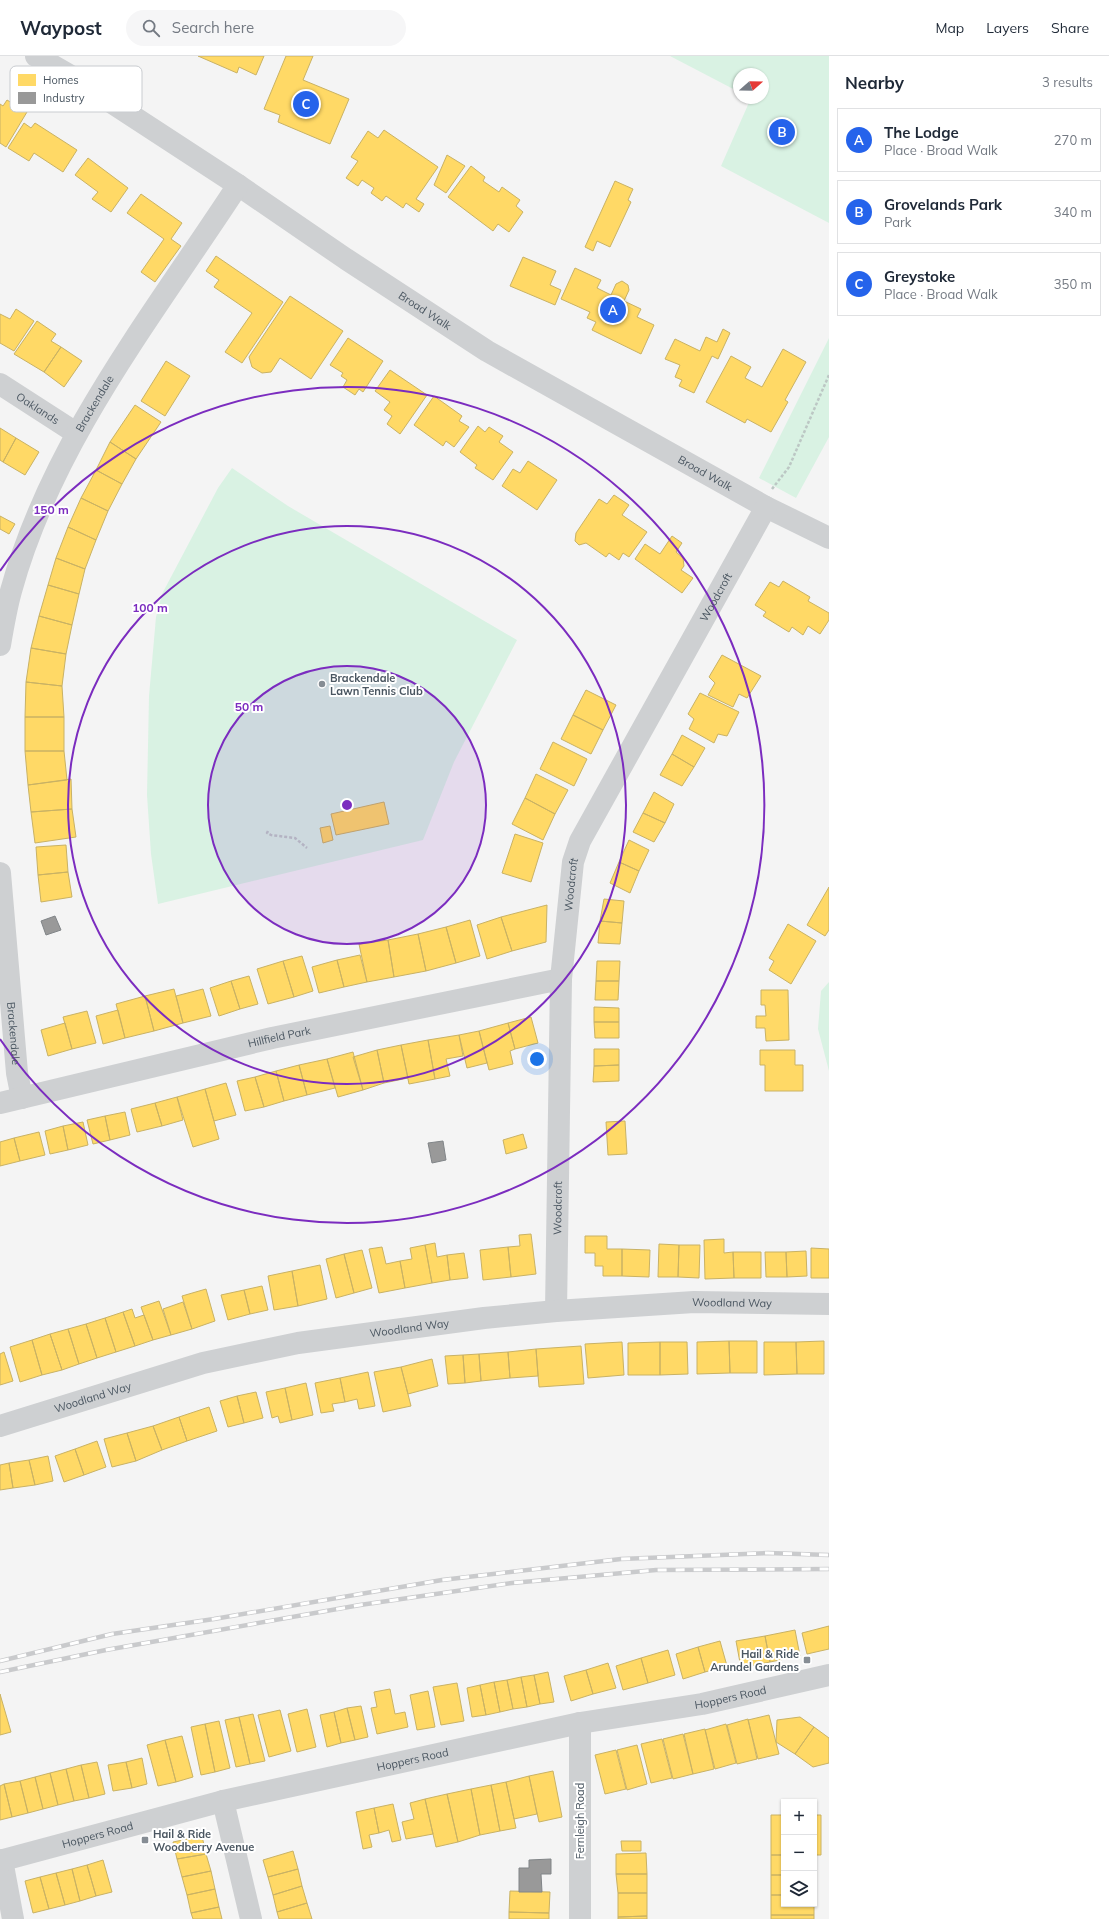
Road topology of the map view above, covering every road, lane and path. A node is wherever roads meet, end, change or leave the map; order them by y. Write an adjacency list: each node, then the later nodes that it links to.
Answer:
1 (36, 56): 2 (street, Broad Walk)
2 (53, 66)
3 (125, 112): 4 (street, Broad Walk)
4 (238, 186): 7 (street, Brackendale); 8 (street, Broad Walk)
5 (829, 375): 8 (path)
6 (0, 384): 7 (street, Oaklands)
7 (76, 433): 10 (street, Brackendale)
8 (764, 505): 9 (street, Broad Walk); 14 (street, Woodcroft)
9 (829, 538)
10 (0, 645)
11 (268, 830): 12 (path)
12 (307, 848)
13 (0, 873): 15 (street, Brackendale)
14 (561, 979): 15 (street, Hillfield Park); 18 (street, Woodcroft)
15 (22, 1098): 16 (street, Hillfield Park)
16 (0, 1103)
17 (829, 1304): 18 (street, Woodland Way)
18 (556, 1311): 19 (street, Woodland Way)
19 (0, 1426)
20 (829, 1675): 21 (street, Hoppers Road)
21 (580, 1723): 22 (street, Hoppers Road); 26 (street, Fernleigh Road)
22 (223, 1801): 23 (street, Hoppers Road); 25 (street)
23 (1, 1860): 24 (street)
24 (13, 1919)
25 (251, 1919)
26 (580, 1919)

